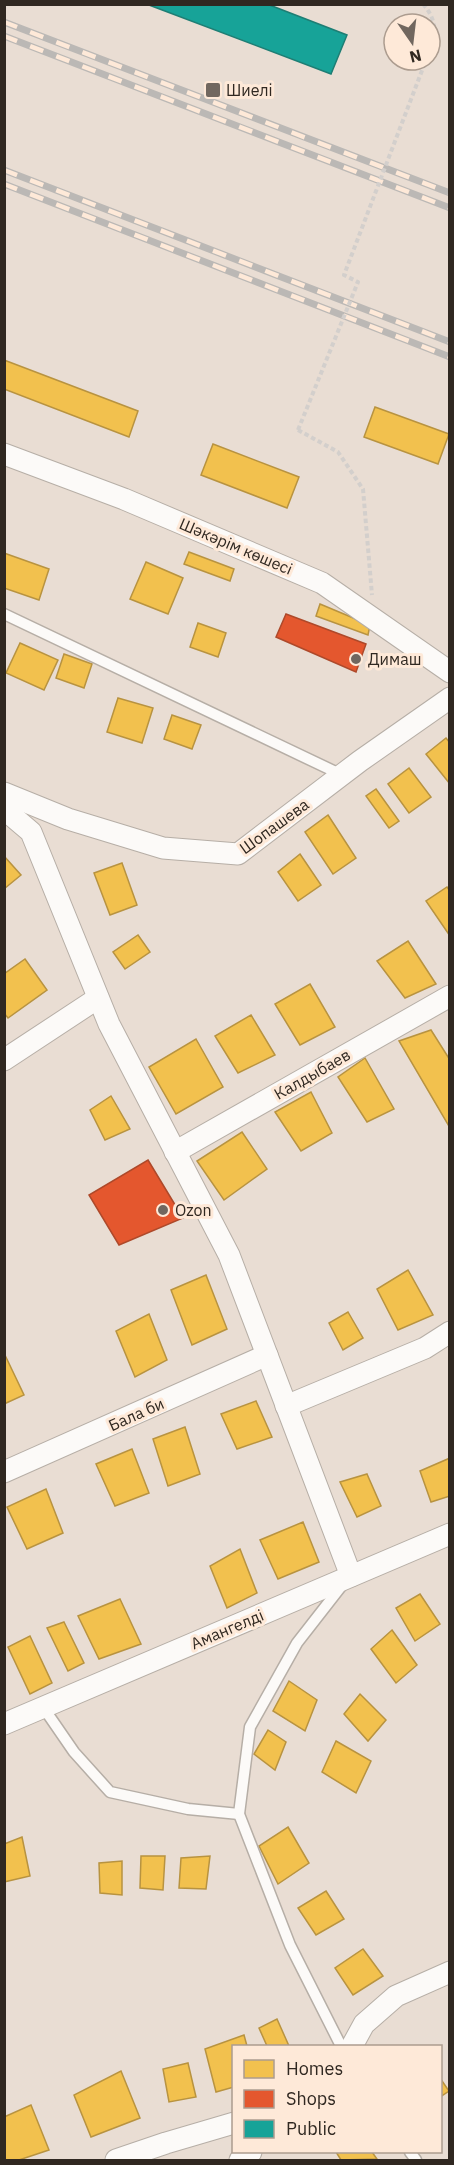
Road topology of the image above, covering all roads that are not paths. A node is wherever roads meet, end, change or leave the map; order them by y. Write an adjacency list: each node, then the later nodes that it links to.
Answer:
1 (4, 454): 3 (street, Шәкәрім көшесі)
2 (4, 614): 5 (lane)
3 (450, 672)
4 (450, 698): 5 (street, Шопашева)
5 (343, 775): 6 (street, Шопашева)
6 (4, 793)
7 (4, 809): 9 (street)
8 (450, 996): 11 (street, Калдыбаев)
9 (98, 998): 10 (street); 11 (street)
10 (4, 1060)
11 (175, 1152): 13 (street)
12 (450, 1332): 14 (street)
13 (267, 1355): 14 (street); 15 (street, Бала би)
14 (286, 1406): 17 (street)
15 (4, 1472)
16 (450, 1534): 17 (street, Амангелді)
17 (351, 1576): 18 (street, Амангелді); 20 (lane)
18 (43, 1707): 19 (street, Амангелді); 20 (lane)
19 (4, 1724)
20 (239, 1814): 22 (lane)
21 (450, 1972): 23 (street)
22 (340, 2045)
23 (353, 2045)
24 (232, 2124): 25 (street)
25 (116, 2160)

